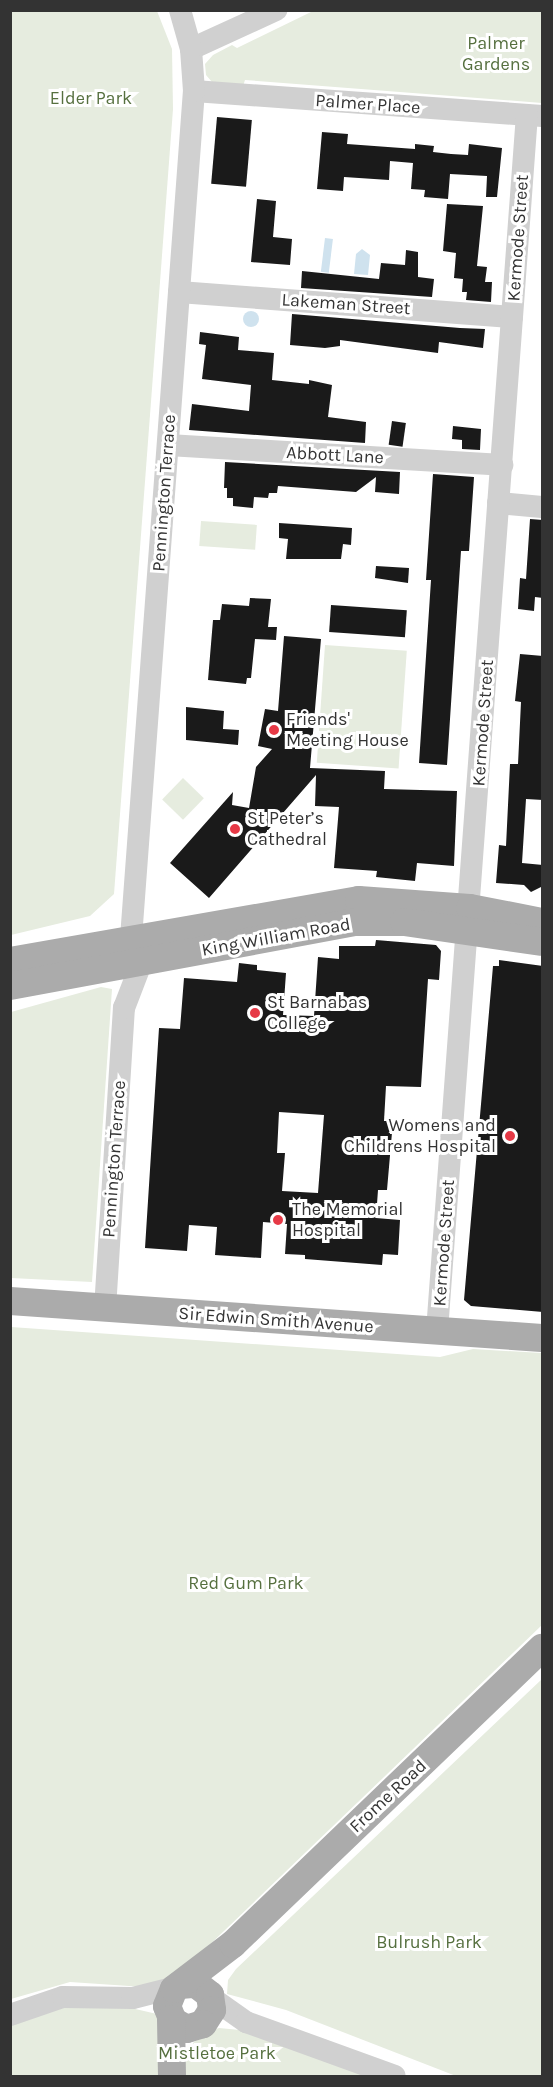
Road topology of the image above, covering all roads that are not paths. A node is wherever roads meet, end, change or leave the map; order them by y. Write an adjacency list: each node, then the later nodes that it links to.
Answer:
1 (180, 10): 3 (street, Pennington Terrace)
2 (276, 10): 3 (street)
3 (191, 49): 4 (street, Pennington Terrace)
4 (194, 92): 5 (street, Palmer Place); 6 (street, Pennington Terrace)
5 (535, 115): 7 (street, Kermode Street)
6 (179, 292): 7 (street, Lakeman Street); 8 (street, Pennington Terrace)
7 (512, 317): 9 (street, Kermode Street)
8 (168, 445): 9 (street, Abbott Lane); 15 (street, Pennington Terrace)
9 (502, 465): 10 (street, Kermode Street)
10 (498, 503): 11 (street); 12 (street, Kermode Street)
11 (543, 507)
12 (469, 918): 13 (main road, King William Road); 14 (main road, King William Road); 15 (main road, King William Road); 22 (street, Kermode Street)
13 (543, 922)
14 (543, 942)
15 (137, 949): 16 (main road, King William Road); 17 (main road); 19 (street, Pennington Terrace)
16 (10, 961)
17 (90, 970): 18 (main road); 19 (street, Pennington Terrace)
18 (10, 986)
19 (124, 1008): 21 (street, Pennington Terrace)
20 (10, 1301): 21 (main road, Sir Edwin Smith Avenue)
21 (105, 1309): 22 (main road, Sir Edwin Smith Avenue)
22 (437, 1331): 23 (main road, Sir Edwin Smith Avenue)
23 (543, 1338)
24 (543, 1648): 25 (main road, Frome Road)
25 (233, 1944): 26 (main road, Frome Road); 27 (main road, Frome Road)
26 (178, 1986): 27 (main road); 28 (street); 30 (main road)
27 (211, 1996): 31 (street); 32 (main road)
28 (133, 1998): 29 (street); 30 (street)
29 (10, 2015)
30 (170, 2018): 32 (main road); 33 (main road)
31 (255, 2024): 32 (street); 34 (street)
32 (199, 2026): 33 (main road)
33 (172, 2075)
34 (395, 2076)

